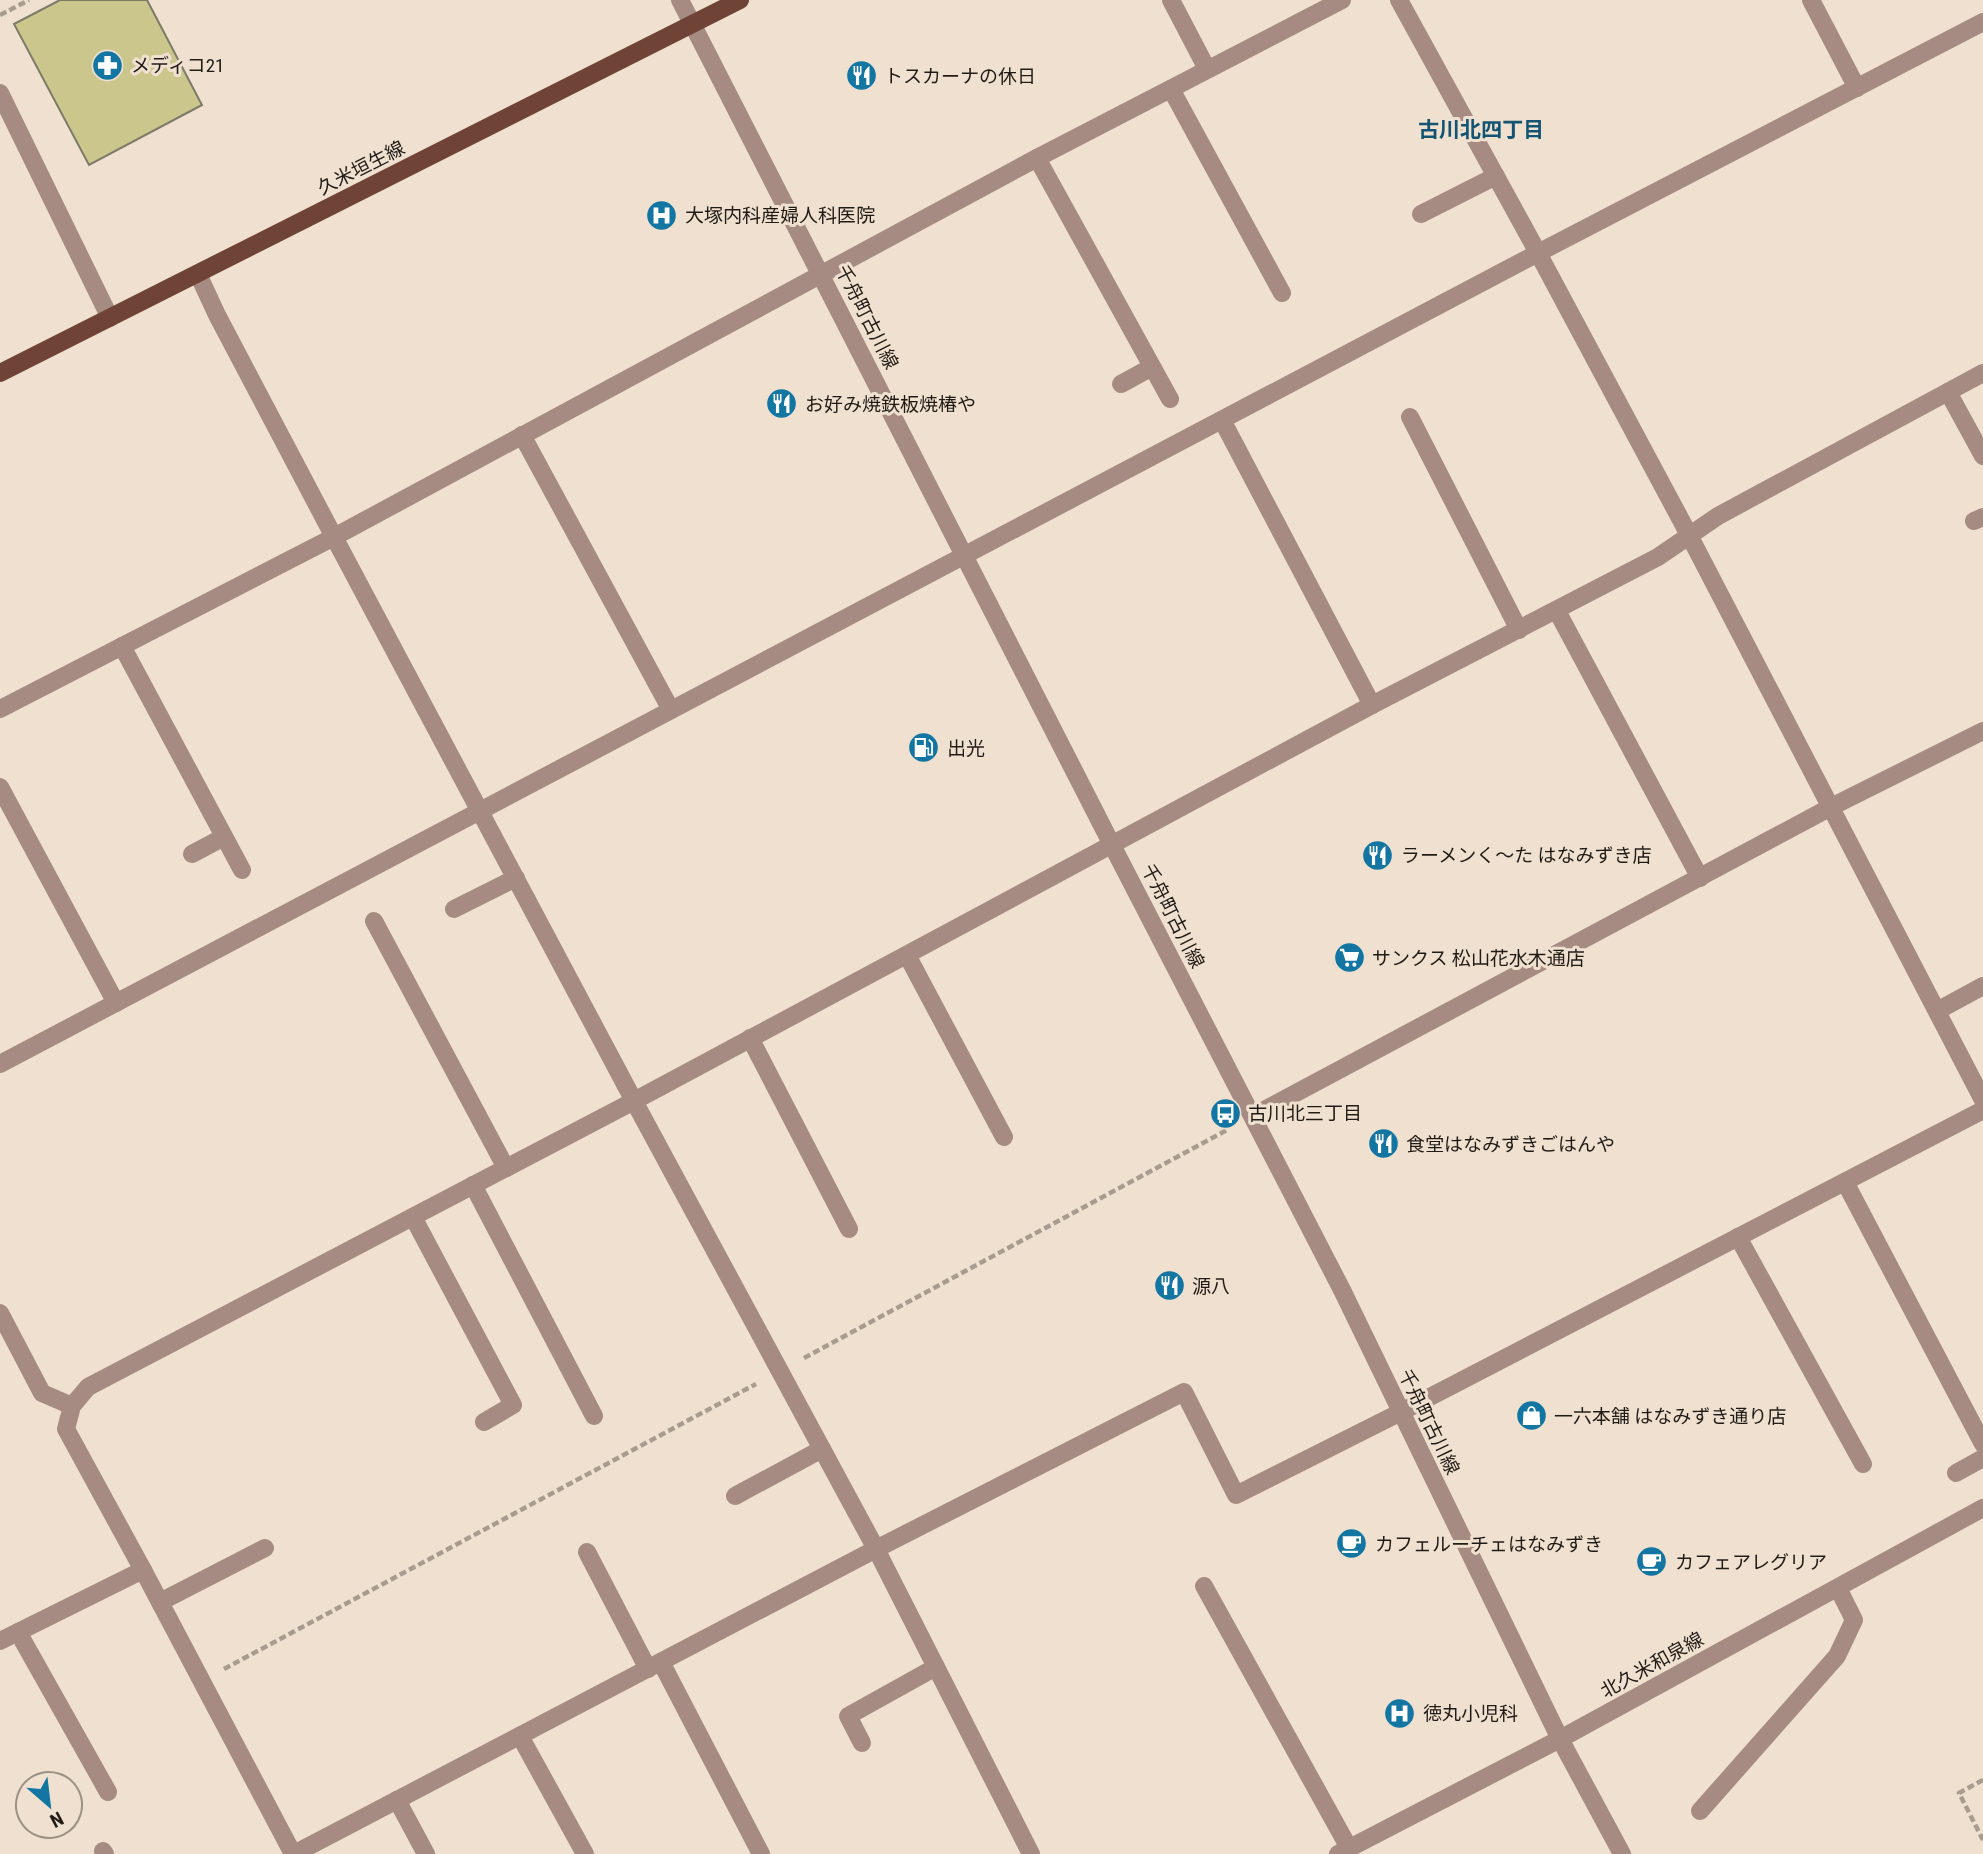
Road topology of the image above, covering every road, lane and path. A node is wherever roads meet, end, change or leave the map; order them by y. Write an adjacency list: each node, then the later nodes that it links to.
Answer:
1 (29, 0): 8 (path)
2 (680, 0): 10 (street, 千舟町古川線)
3 (740, 0): 10 (main road, 久米垣生線)
4 (1171, 0): 11 (street)
5 (1342, 0): 11 (street)
6 (1399, 0): 16 (street)
7 (1811, 0): 12 (street)
8 (0, 15)
9 (1983, 22): 12 (street)
10 (693, 24): 19 (street, 千舟町古川線); 20 (main road, 久米垣生線)
11 (1207, 69): 13 (street)
12 (1857, 88): 18 (street)
13 (1171, 89): 15 (street); 21 (street)
14 (0, 93): 22 (street)
15 (1037, 158): 19 (street); 23 (street)
16 (1496, 176): 17 (street); 18 (street)
17 (1421, 214)
18 (1538, 253): 30 (street); 33 (street)
19 (821, 273): 31 (street); 35 (street, 千舟町古川線)
20 (198, 274): 22 (main road, 久米垣生線); 34 (street)
21 (1282, 293)
22 (110, 318): 24 (main road, 久米垣生線)
23 (1152, 367): 26 (street); 28 (street)
24 (0, 373)
25 (1983, 373): 27 (street)
26 (1121, 384)
27 (1948, 392): 32 (street); 33 (street)
28 (1170, 399)
29 (1410, 417): 37 (street)
30 (1222, 421): 35 (street); 39 (street)
31 (523, 435): 34 (street); 41 (street)
32 (1983, 456)
33 (1689, 535): 36 (street); 44 (street)
34 (334, 537): 38 (street); 45 (street)
35 (965, 556): 41 (street); 47 (street, 千舟町古川線)
36 (1557, 611): 37 (street); 51 (street)
37 (1519, 629): 39 (street)
38 (122, 646): 40 (street); 46 (street)
39 (1372, 705): 47 (street)
40 (0, 709)
41 (671, 710): 45 (street)
42 (1983, 731): 44 (street)
43 (0, 787): 56 (street)
44 (1831, 807): 51 (street); 57 (street)
45 (480, 811): 50 (street); 56 (street)
46 (224, 837): 48 (street); 49 (street)
47 (1112, 845): 54 (street); 63 (street, 千舟町古川線)
48 (192, 854)
49 (242, 870)
50 (516, 878): 52 (street); 61 (street)
51 (1699, 878): 63 (street)
52 (454, 909)
53 (374, 921): 65 (street)
54 (906, 955): 58 (street); 64 (street)
55 (1983, 986): 57 (street)
56 (116, 1003): 59 (street)
57 (1937, 1011): 60 (street)
58 (750, 1038): 61 (street); 69 (street)
59 (0, 1064)
60 (1983, 1100)
61 (634, 1101): 65 (street); 72 (street)
62 (1983, 1110): 66 (street)
63 (1253, 1116): 72 (path); 74 (street, 千舟町古川線)
64 (1004, 1137)
65 (506, 1168): 67 (street)
66 (1845, 1182): 70 (street); 77 (street)
67 (472, 1185): 68 (street); 75 (street)
68 (412, 1217): 73 (street); 76 (street)
69 (849, 1229)
70 (1738, 1237): 74 (street); 80 (street)
71 (0, 1313): 73 (street)
72 (780, 1371): 78 (street); 95 (path)
73 (72, 1406): 87 (street)
74 (1401, 1412): 85 (street); 97 (street, 千舟町古川線)
75 (594, 1416)
76 (484, 1422)
77 (1983, 1444)
78 (822, 1449): 82 (street); 85 (street)
79 (1983, 1458): 81 (street)
80 (1863, 1464)
81 (1956, 1473)
82 (735, 1496)
83 (1983, 1508): 89 (street, 北久米和泉線)
84 (265, 1548): 90 (street)
85 (876, 1549): 93 (street); 94 (street)
86 (587, 1552): 93 (street)
87 (143, 1570): 90 (street); 91 (street)
88 (1204, 1586): 104 (street)
89 (1838, 1588): 97 (street, 北久米和泉線); 102 (street)
90 (160, 1602): 95 (street)
91 (18, 1632): 92 (street); 100 (street)
92 (0, 1641)
93 (654, 1665): 96 (street); 108 (street)
94 (936, 1667): 98 (street); 109 (street)
95 (202, 1681): 105 (street)
96 (520, 1736): 101 (street); 107 (street)
97 (1560, 1739): 104 (street, 北久米和泉線); 110 (street, 千舟町古川線)
98 (862, 1743)
99 (1983, 1780): 103 (path)
100 (108, 1792)
101 (397, 1800): 105 (street); 106 (street)
102 (1700, 1811)
103 (1983, 1840)
104 (1344, 1851)
105 (294, 1854)
106 (426, 1854)
107 (585, 1854)
108 (761, 1854)
109 (1031, 1854)
110 (1622, 1854)

